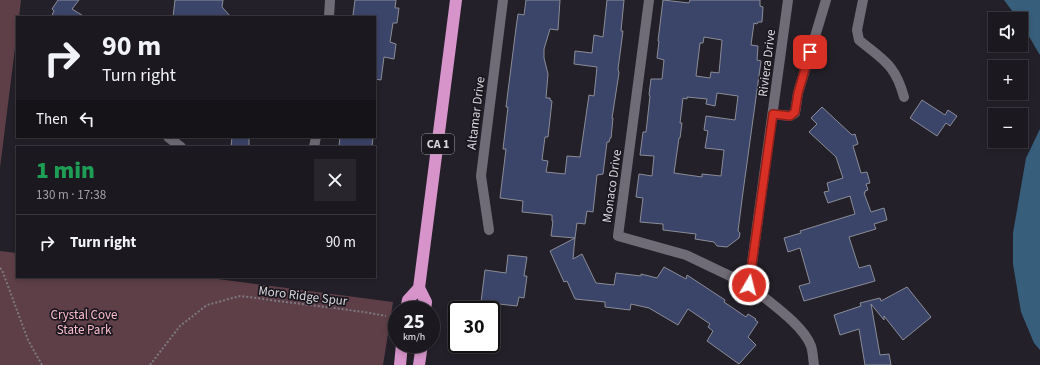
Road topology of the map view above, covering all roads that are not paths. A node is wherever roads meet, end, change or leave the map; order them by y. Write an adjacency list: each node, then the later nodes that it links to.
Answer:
1 (330, 0): 8 (street)
2 (456, 0): 15 (highway, CA 1)
3 (503, 0): 13 (street, Altamar Drive)
4 (649, 0): 14 (street, Monaco Drive)
5 (788, 0): 10 (street, Riviera Drive)
6 (826, 0): 10 (street)
7 (863, 0): 9 (street)
8 (328, 16)
9 (904, 97)
10 (773, 114): 14 (street, Riviera Drive)
11 (169, 138): 12 (street)
12 (180, 146)
13 (489, 230)
14 (749, 285): 22 (street)
15 (419, 288): 16 (highway, CA 1); 17 (highway, CA 1)
16 (408, 301)
17 (426, 301)
18 (401, 353): 20 (highway)
19 (421, 353): 21 (highway)
20 (400, 365)
21 (419, 365)
22 (814, 365)

